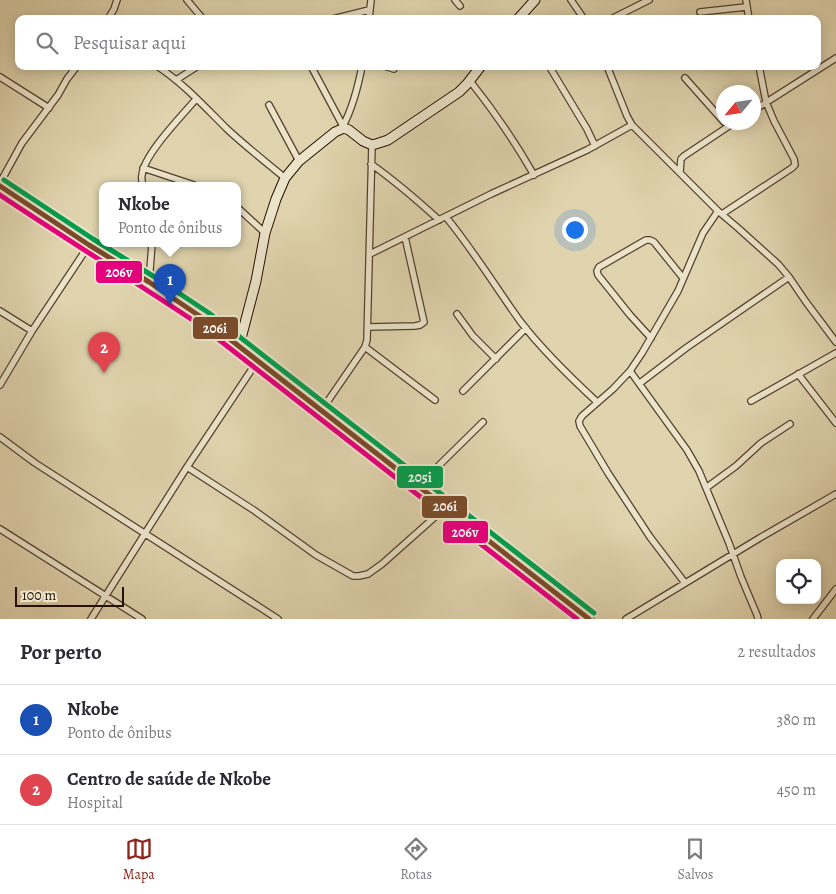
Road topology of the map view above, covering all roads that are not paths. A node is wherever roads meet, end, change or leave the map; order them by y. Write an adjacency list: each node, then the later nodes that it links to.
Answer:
1 (117, 0): 12 (street)
2 (186, 0): 13 (street)
3 (371, 0): 10 (street)
4 (455, 0): 9 (street)
5 (535, 0): 16 (street)
6 (572, 0): 17 (street)
7 (649, 0): 18 (street)
8 (746, 3): 11 (street)
9 (460, 6)
10 (369, 10): 14 (street); 15 (street)
11 (700, 12)
12 (111, 15)
13 (199, 15)
14 (349, 15)
15 (370, 15)
16 (522, 15)
17 (581, 15)
18 (619, 15)
19 (836, 58): 20 (street)
20 (821, 67)
21 (74, 70): 39 (street)
22 (162, 70): 33 (street)
23 (192, 70): 33 (street)
24 (313, 70): 42 (street)
25 (361, 70): 42 (street)
26 (478, 70): 34 (street)
27 (551, 70): 45 (street)
28 (609, 70): 41 (street)
29 (760, 70): 36 (street)
30 (817, 70): 36 (street)
31 (0, 77): 39 (street)
32 (685, 78): 40 (street)
33 (176, 80): 35 (street)
34 (470, 81): 44 (street); 50 (street)
35 (196, 98): 48 (street); 51 (street)
36 (766, 102): 38 (street); 56 (street)
37 (269, 105): 46 (street)
38 (761, 105)
39 (49, 108): 54 (street)
40 (716, 114)
41 (632, 125): 45 (street); 49 (street)
42 (343, 127): 44 (street); 46 (street)
43 (717, 130): 49 (street)
44 (372, 145): 47 (street)
45 (595, 146): 50 (street)
46 (299, 161): 51 (street)
47 (371, 164): 58 (street); 63 (street)
48 (143, 168): 52 (street); 53 (street)
49 (680, 172): 56 (street)
50 (534, 175): 57 (street)
51 (285, 178): 59 (street)
52 (142, 182)
53 (185, 182)
54 (0, 184): 61 (street)
55 (241, 211): 59 (street)
56 (720, 212): 64 (street); 65 (street)
57 (446, 217): 58 (street); 70 (street)
58 (439, 220): 60 (street)
59 (265, 234): 74 (street)
60 (405, 237): 63 (street); 69 (street)
61 (89, 246): 66 (street); 71 (street)
62 (152, 247): 66 (street)
63 (370, 254): 69 (street)
64 (788, 277): 73 (street); 81 (street)
65 (683, 278): 72 (street); 72 (street)
66 (149, 282): 74 (street)
67 (0, 310): 71 (street)
68 (457, 314): 77 (street)
69 (368, 328): 75 (street)
70 (526, 328): 77 (street); 86 (street)
71 (32, 331): 82 (street)
72 (651, 338): 79 (street)
73 (836, 342)
74 (239, 346): 78 (street)
75 (366, 347): 84 (street); 87 (street)
76 (836, 352): 80 (street)
77 (496, 359): 83 (street)
78 (258, 360): 87 (street); 92 (street)
79 (630, 371): 81 (street); 86 (street)
80 (798, 374): 85 (street); 89 (street)
81 (640, 383): 94 (street)
82 (0, 385)
83 (463, 391)
84 (435, 400)
85 (751, 401)
86 (597, 402): 100 (street)
87 (321, 411): 93 (street)
88 (483, 422): 93 (street)
89 (836, 423)
90 (790, 424): 94 (street)
91 (0, 437): 98 (street)
92 (187, 467): 96 (street); 98 (street)
93 (418, 486): 96 (street)
94 (706, 488): 99 (street)
95 (836, 494): 99 (street)
96 (445, 508): 106 (street)
97 (0, 529): 102 (street)
98 (145, 533): 102 (street); 105 (street)
99 (733, 554): 100 (street); 108 (street)
100 (685, 583): 107 (street)
101 (836, 589): 109 (street)
102 (105, 595): 103 (street); 104 (street)
103 (91, 619)
104 (142, 619)
105 (278, 619)
106 (589, 619)
107 (626, 619)
108 (758, 619)
109 (814, 619)

